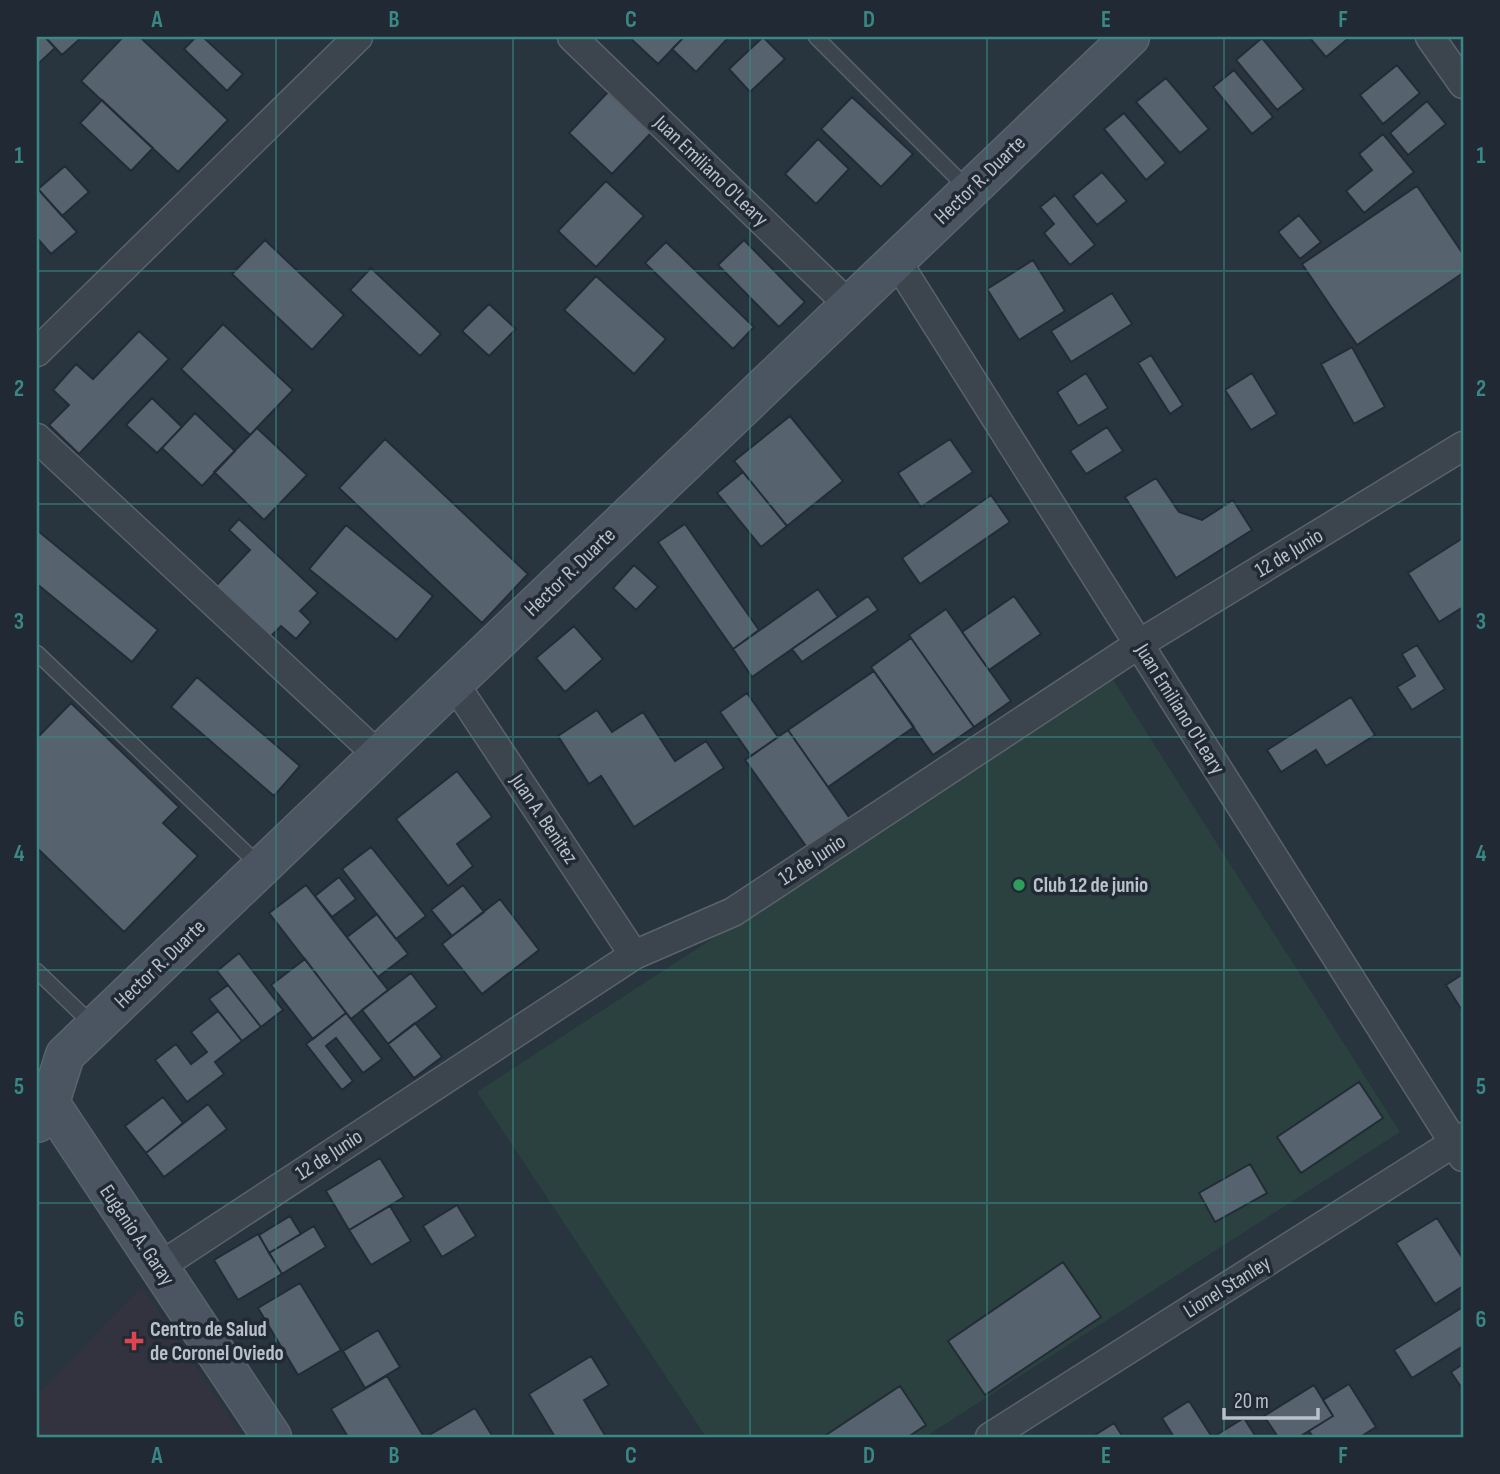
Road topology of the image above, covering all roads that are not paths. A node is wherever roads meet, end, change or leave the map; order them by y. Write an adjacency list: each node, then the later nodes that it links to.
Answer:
1 (358, 37): 10 (street)
2 (572, 37): 9 (street, Juan Emiliano O'Leary)
3 (816, 37): 7 (lane)
4 (1130, 37): 7 (street, Hector R. Duarte)
5 (1430, 37): 6 (street)
6 (1463, 84)
7 (969, 190): 8 (street, Hector R. Duarte)
8 (897, 260): 9 (street, Hector R. Duarte); 13 (street, Juan Emiliano O'Leary)
9 (849, 305): 15 (street, Hector R. Duarte)
10 (37, 352)
11 (37, 438): 16 (street)
12 (1463, 446): 13 (street, 12 de Junio)
13 (1139, 644): 18 (street, 12 de Junio); 22 (street, Juan Emiliano O'Leary)
14 (37, 653): 17 (lane)
15 (454, 683): 16 (street, Hector R. Duarte); 18 (street, Juan A. Benitez)
16 (378, 755): 17 (street, Hector R. Duarte)
17 (262, 867): 20 (street, Hector R. Duarte)
18 (634, 954): 23 (street, 12 de Junio)
19 (37, 971): 20 (lane)
20 (94, 1027): 21 (street, Hector R. Duarte)
21 (43, 1113): 23 (street, Eugenio A. Garay)
22 (1460, 1146): 25 (street, Lionel Stanley)
23 (159, 1267): 24 (street, Eugenio A. Garay)
24 (272, 1437)
25 (990, 1437)

